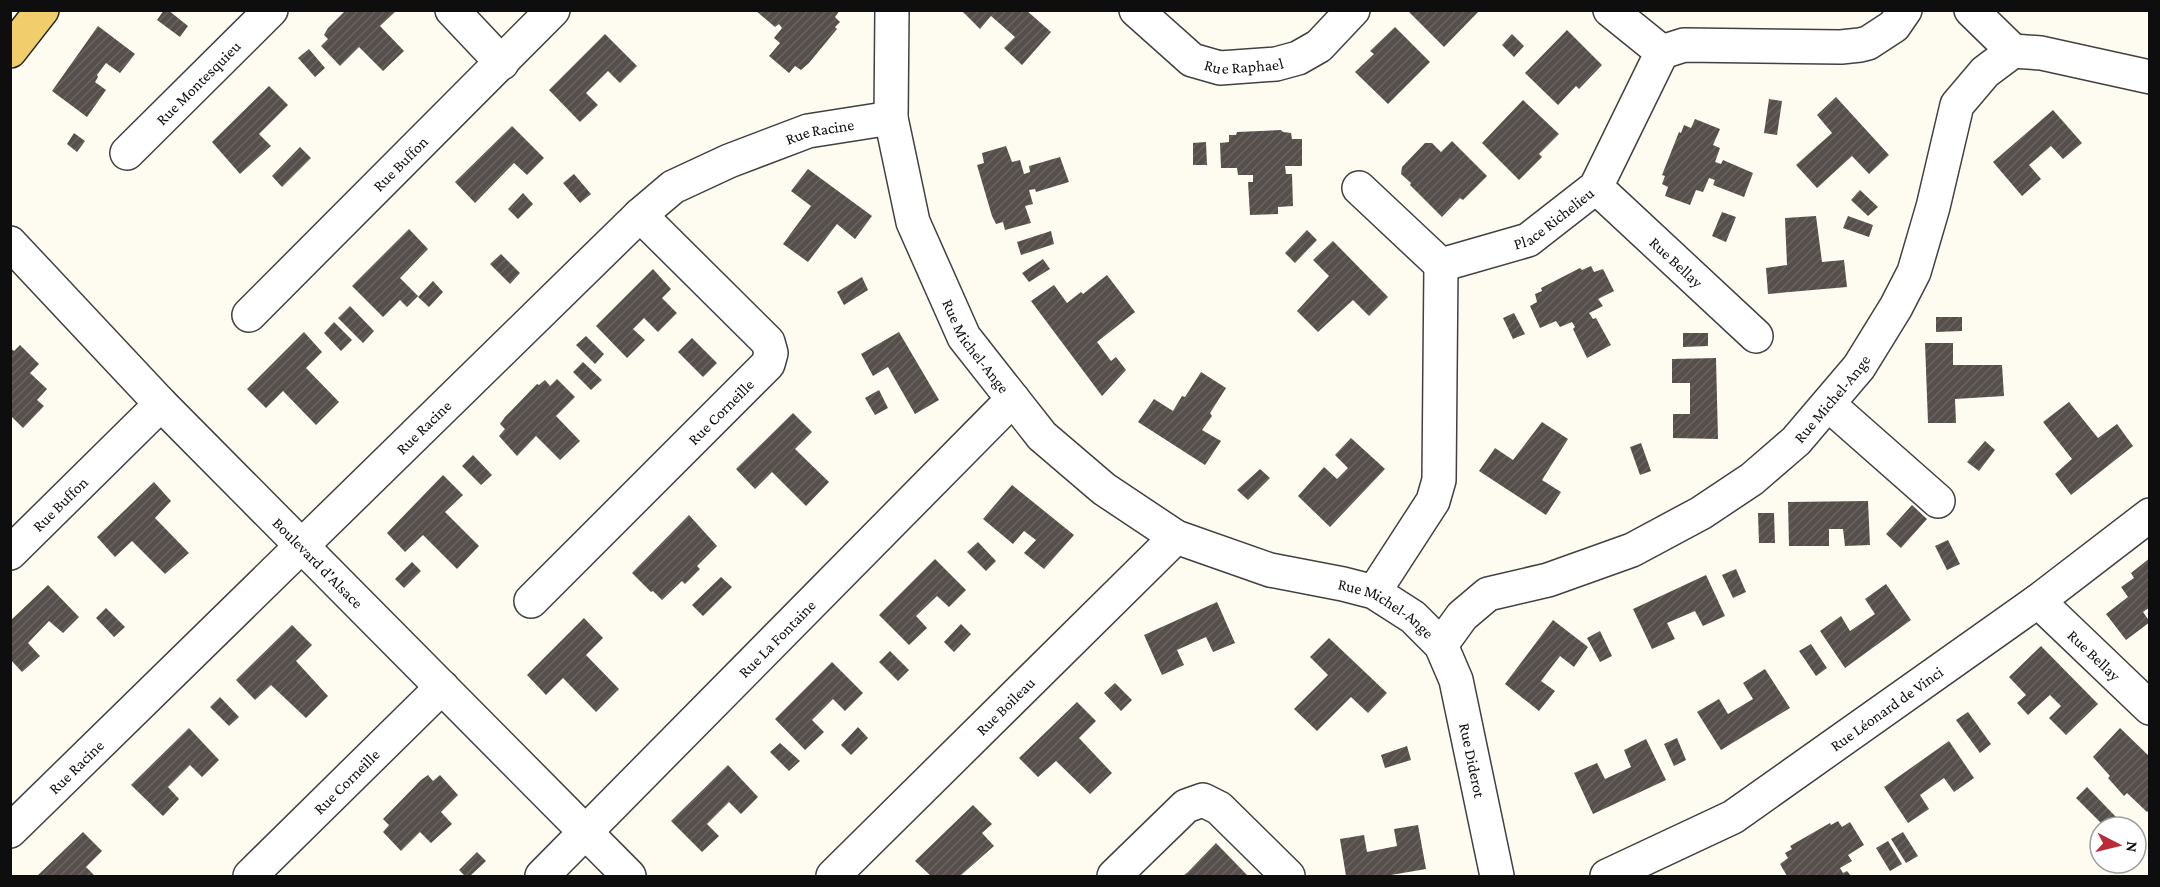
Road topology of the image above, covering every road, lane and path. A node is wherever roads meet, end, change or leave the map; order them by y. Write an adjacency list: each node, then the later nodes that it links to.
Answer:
1 (42, 10): 11 (main road)
2 (271, 10): 17 (street, Rue Montesquieu)
3 (452, 10): 14 (street)
4 (553, 10): 14 (street, Rue Buffon)
5 (892, 10): 16 (street, Rue Michel-Ange)
6 (1136, 10): 7 (street, Rue Raphael)
7 (1353, 10)
8 (1610, 10): 13 (street)
9 (1905, 10): 13 (street)
10 (1971, 10): 12 (street)
11 (10, 51)
12 (2013, 51): 15 (street); 27 (street, Rue Michel-Ange)
13 (1662, 52): 18 (street, Place Richelieu)
14 (502, 63): 23 (street, Rue Buffon)
15 (2150, 77)
16 (891, 118): 20 (street, Rue Racine); 25 (street, Rue Michel-Ange)
17 (127, 153)
18 (1596, 187): 22 (street, Place Richelieu); 24 (street, Rue Bellay)
19 (1359, 188): 22 (street)
20 (640, 215): 31 (street, Rue Racine); 34 (street, Rue Corneille)
21 (14, 255): 26 (street, Boulevard d'Alsace)
22 (1441, 265): 33 (street)
23 (249, 315)
24 (1756, 336)
25 (1013, 399): 30 (street, Rue Michel-Ange); 40 (street, Rue La Fontaine)
26 (161, 404): 31 (street, Boulevard d'Alsace); 32 (street, Rue Buffon)
27 (1828, 404): 28 (street); 36 (street, Rue Michel-Ange)
28 (1938, 501)
29 (2150, 515): 35 (street, Rue Léonard de Vinci)
30 (1176, 537): 33 (street, Rue Michel-Ange); 44 (street, Rue Boileau)
31 (302, 545): 37 (street, Boulevard d'Alsace); 39 (street, Rue Racine)
32 (10, 553)
33 (1374, 592): 36 (street, Rue Michel-Ange)
34 (531, 601)
35 (2038, 601): 38 (street, Rue Bellay); 48 (street, Rue Léonard de Vinci)
36 (1441, 645): 47 (street, Rue Diderot)
37 (442, 687): 40 (street, Boulevard d'Alsace); 41 (street, Rue Corneille)
38 (2150, 708)
39 (10, 831)
40 (586, 832): 42 (street, Rue La Fontaine); 43 (street, Boulevard d'Alsace)
41 (250, 876)
42 (542, 876)
43 (629, 876)
44 (833, 876)
45 (1114, 876): 46 (street)
46 (1288, 876)
47 (1497, 876)
48 (1607, 876)

